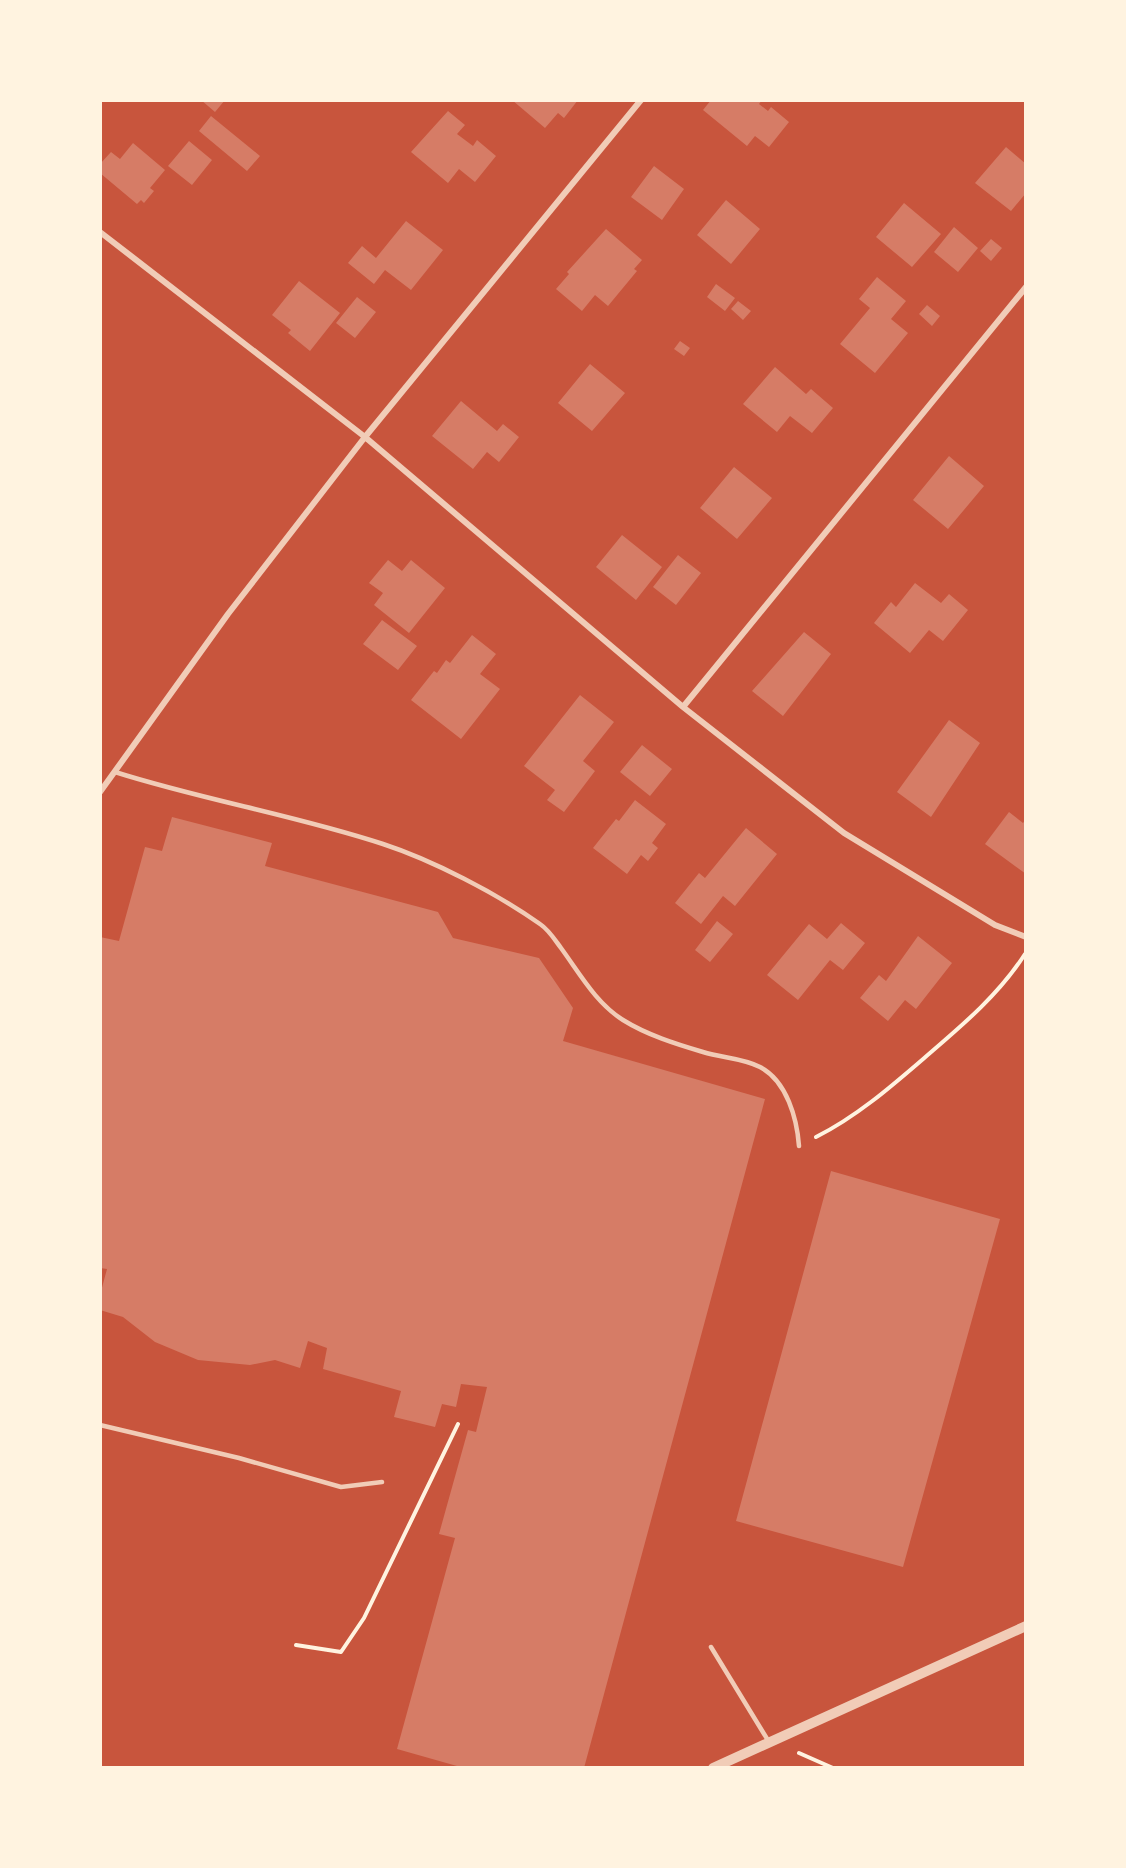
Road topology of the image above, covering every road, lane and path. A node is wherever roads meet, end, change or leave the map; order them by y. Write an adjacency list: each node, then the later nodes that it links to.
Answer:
1 (641, 100): 4 (street)
2 (100, 232): 4 (street)
3 (1026, 287): 5 (street)
4 (364, 436): 5 (street); 6 (street)
5 (683, 707): 8 (street)
6 (115, 772): 7 (street); 10 (lane)
7 (100, 792)
8 (1026, 937)
9 (1026, 954): 10 (path)
10 (799, 1146)
11 (458, 1424): 15 (path)
12 (100, 1425): 13 (lane)
13 (382, 1482)
14 (1026, 1626): 17 (street)
15 (297, 1645)
16 (711, 1647): 17 (lane)
17 (770, 1743): 19 (street)
18 (796, 1751): 20 (path)
19 (713, 1767)
20 (833, 1767)

